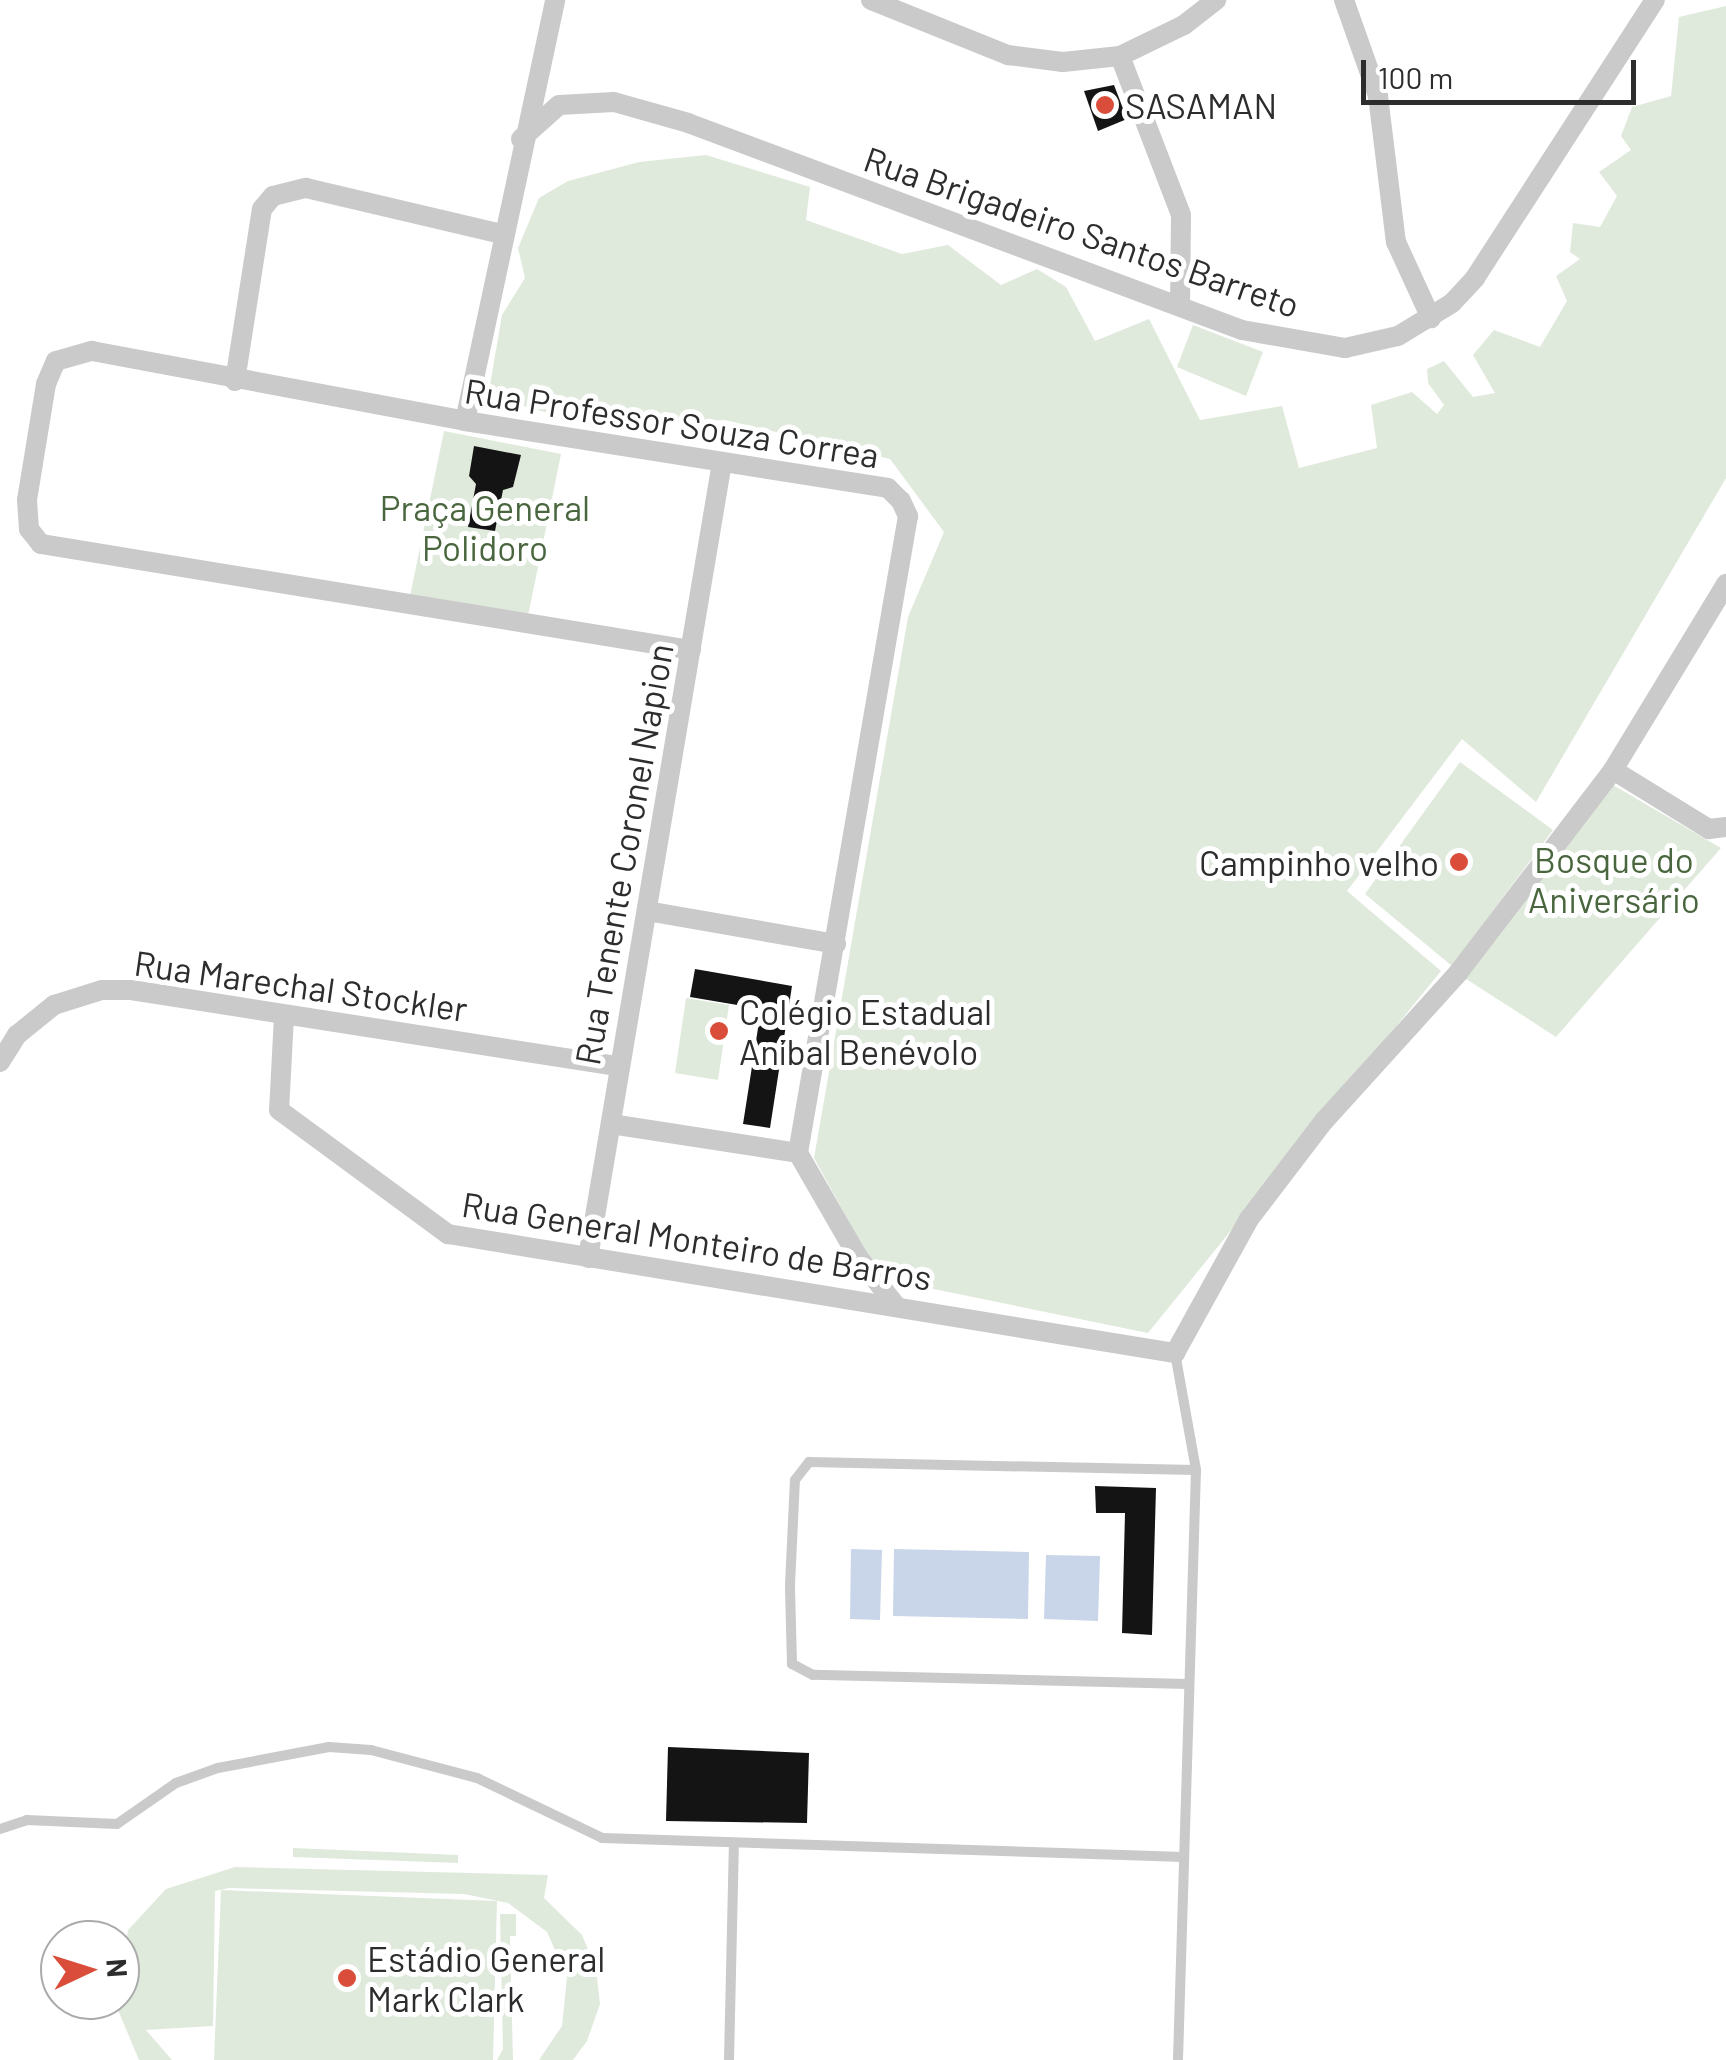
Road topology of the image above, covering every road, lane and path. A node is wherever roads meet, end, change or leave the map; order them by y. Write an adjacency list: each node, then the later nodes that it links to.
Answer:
1 (555, 0): 7 (street)
2 (871, 0): 6 (street)
3 (1216, 0): 6 (street)
4 (1344, 0): 10 (street)
5 (1654, 0): 10 (street, Rua Brigadeiro Santos Barreto)
6 (1120, 56): 9 (street)
7 (521, 139): 8 (street); 9 (street, Rua Brigadeiro Santos Barreto)
8 (502, 234): 11 (street); 12 (street)
9 (1180, 304): 10 (street, Rua Brigadeiro Santos Barreto)
10 (1431, 318)
11 (234, 381): 12 (street, Rua Professor Souza Correa); 15 (street, Rua Professor Souza Correa)
12 (465, 421): 13 (street, Rua Professor Souza Correa)
13 (722, 462): 15 (street, Rua Tenente Coronel Napion); 19 (street, Rua Professor Souza Correa)
14 (1726, 584): 16 (street)
15 (691, 650): 18 (street, Rua Tenente Coronel Napion)
16 (1614, 770): 17 (street); 27 (street)
17 (1724, 828)
18 (647, 911): 19 (street); 22 (street, Rua Tenente Coronel Napion)
19 (836, 944): 24 (street, Rua Professor Souza Correa)
20 (284, 1016): 21 (street, Rua Marechal Stockler); 22 (street, Rua Marechal Stockler); 25 (street, Rua General Monteiro de Barros)
21 (0, 1062)
22 (619, 1066): 23 (street, Rua Tenente Coronel Napion)
23 (611, 1124): 24 (street); 25 (street, Rua Tenente Coronel Napion)
24 (798, 1154): 26 (street)
25 (588, 1258): 26 (street, Rua General Monteiro de Barros)
26 (896, 1306): 27 (street, Rua General Monteiro de Barros)
27 (1175, 1353): 28 (lane)
28 (1196, 1470): 29 (lane); 29 (lane)
29 (1188, 1684): 32 (lane)
30 (0, 1828): 31 (lane)
31 (734, 1846): 32 (lane); 33 (lane)
32 (1184, 1857): 34 (lane)
33 (730, 2060)
34 (1178, 2060)

